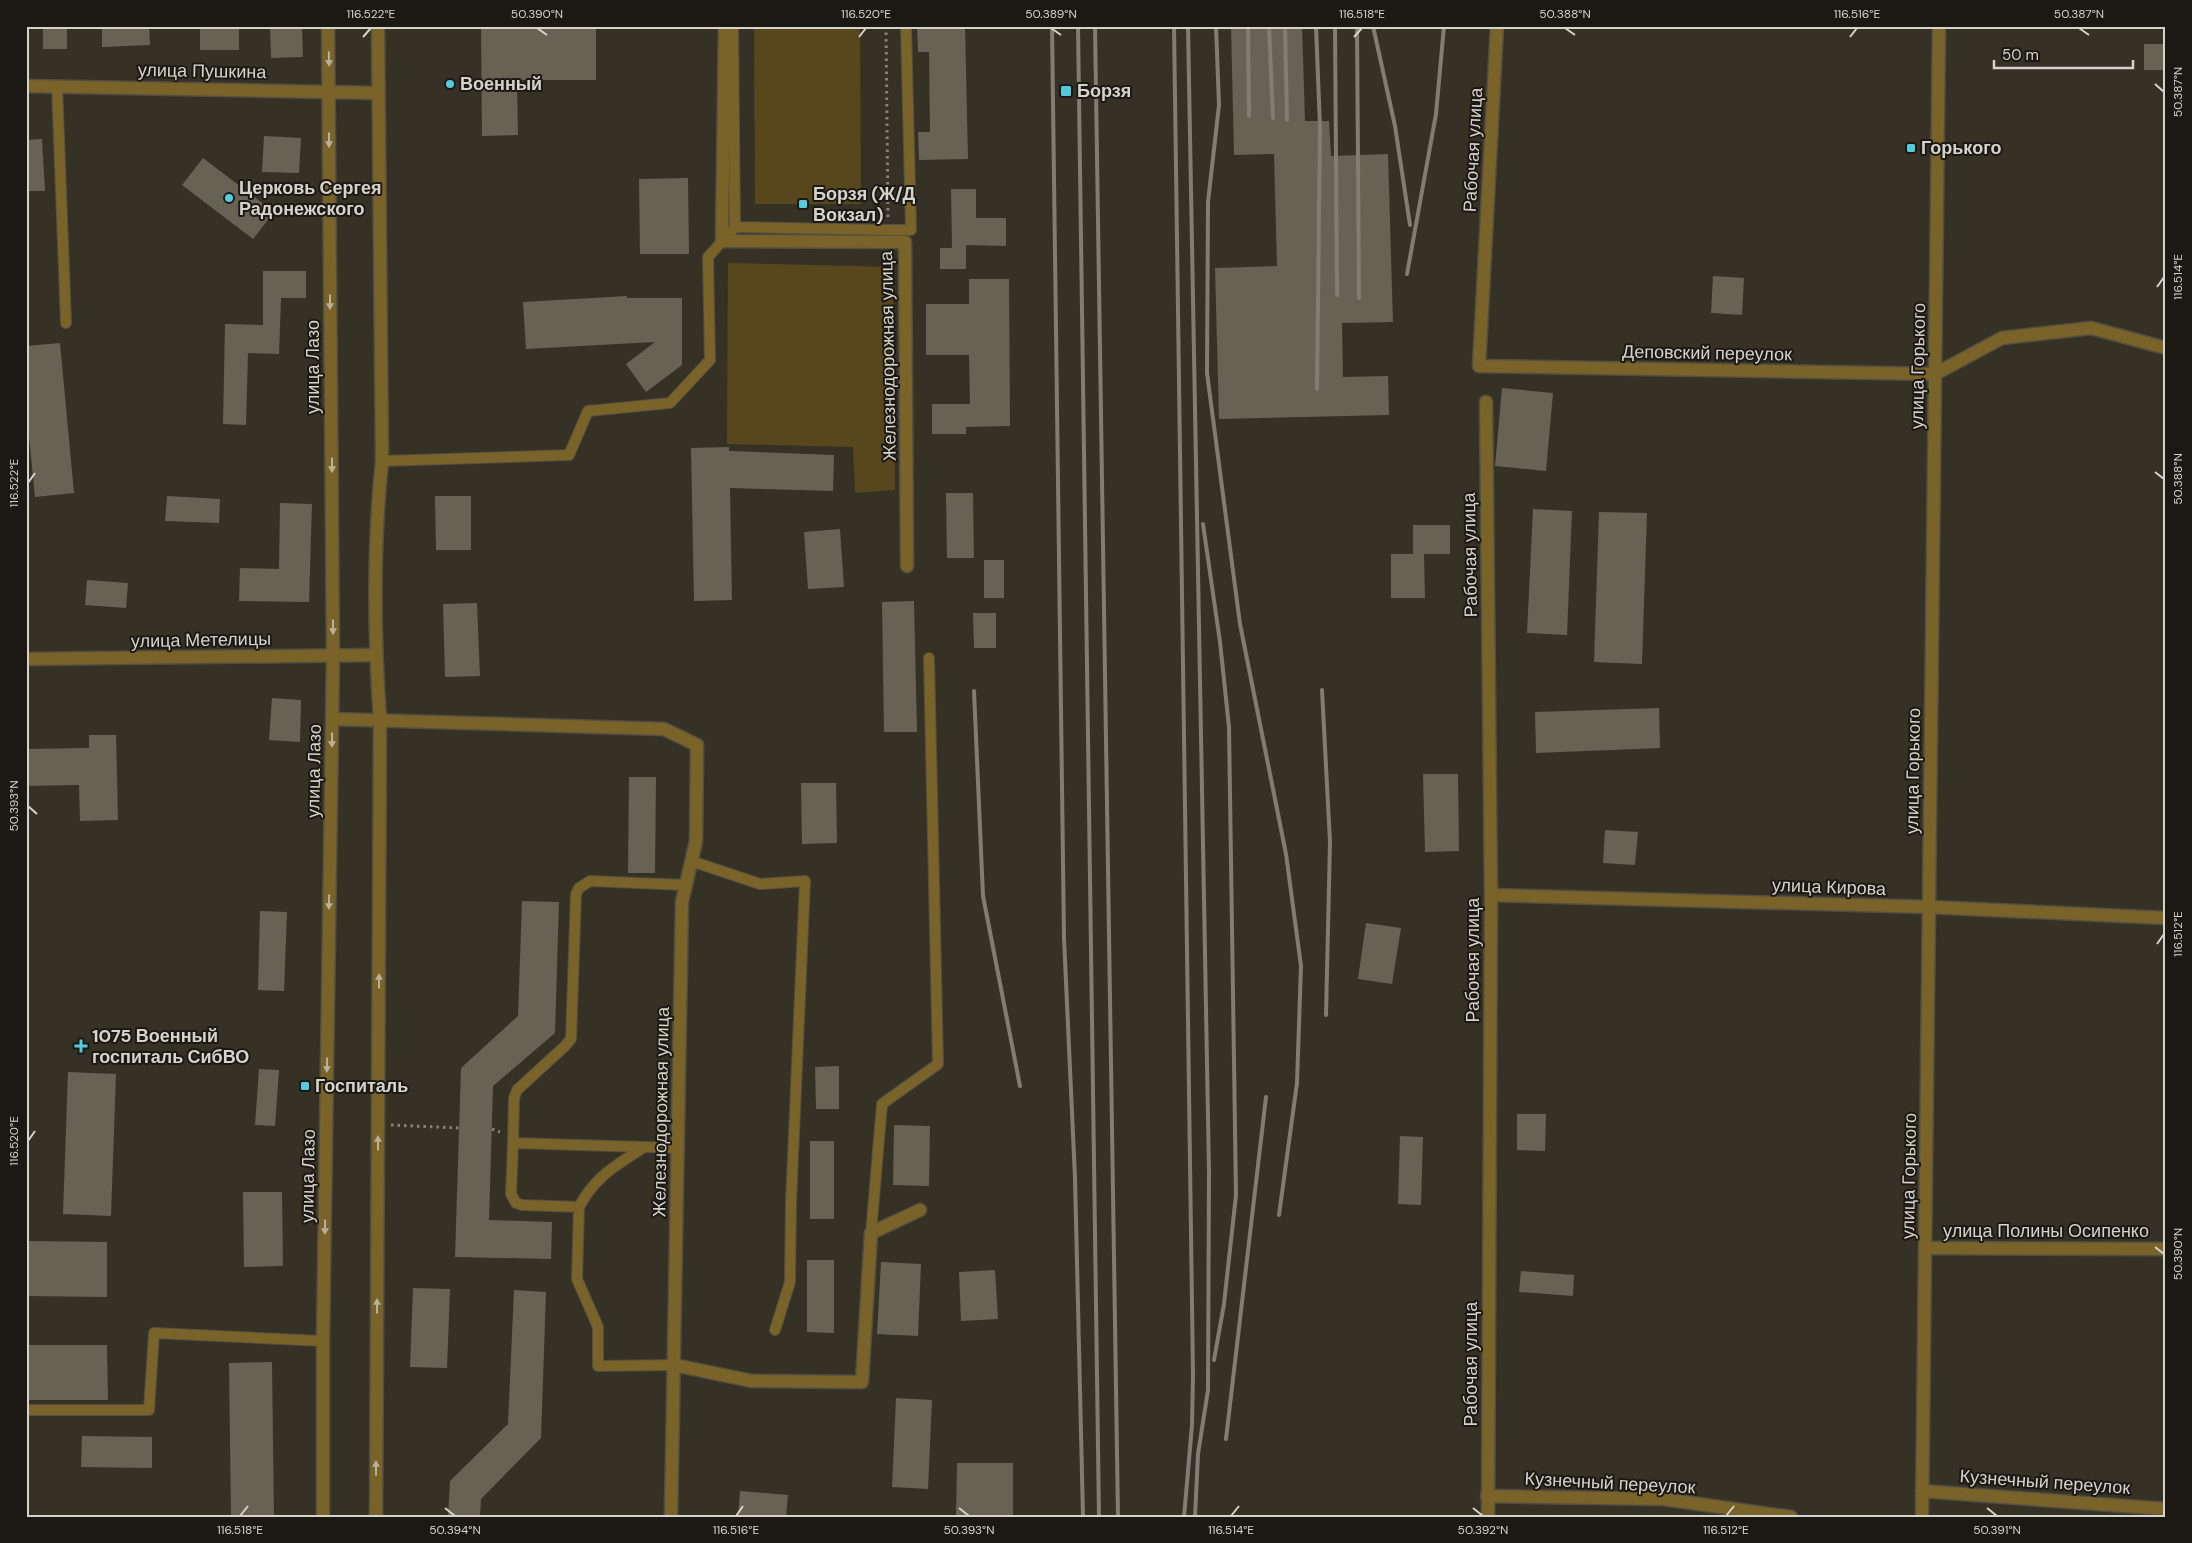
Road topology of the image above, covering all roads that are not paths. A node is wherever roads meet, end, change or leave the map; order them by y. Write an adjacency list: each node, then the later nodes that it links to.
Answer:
1 (328, 26): 10 (street, улица Лазо, one-way to 10)
2 (378, 26): 11 (street)
3 (725, 26): 13 (street)
4 (733, 26): 12 (lane)
5 (906, 26): 12 (lane)
6 (1497, 26): 16 (street, Рабочая улица)
7 (1939, 26): 17 (street, улица Горького)
8 (26, 86): 9 (street, улица Пушкина)
9 (57, 86): 10 (street, улица Пушкина); 14 (lane)
10 (329, 91): 11 (street, улица Пушкина); 22 (street, улица Лазо, one-way to 22)
11 (377, 93): 19 (street)
12 (735, 227): 13 (lane)
13 (722, 241): 19 (lane); 20 (street, Железнодорожная улица)
14 (66, 323)
15 (2166, 348): 17 (street)
16 (1478, 366): 17 (street, Деповский переулок)
17 (1935, 374): 30 (street, улица Горького)
18 (1486, 402): 29 (street, Рабочая улица)
19 (382, 460): 21 (street)
20 (907, 566)
21 (375, 655): 22 (street, улица Метелицы); 26 (street)
22 (333, 656): 24 (street, улица Метелицы); 25 (street, улица Лазо)
23 (929, 658): 37 (lane)
24 (26, 659)
25 (332, 719): 26 (street); 41 (street, улица Лазо, one-way to 41)
26 (380, 720): 27 (street, Железнодорожная улица); 48 (street, one-way to 26)
27 (691, 861): 28 (street, Железнодорожная улица); 40 (lane)
28 (686, 885): 32 (lane); 34 (street, Железнодорожная улица)
29 (1490, 895): 30 (street, улица Кирова); 45 (street, Рабочая улица)
30 (1929, 907): 31 (street, улица Кирова); 38 (street, улица Горького)
31 (2166, 918)
32 (513, 1142): 33 (lane); 35 (lane)
33 (644, 1147): 34 (lane); 35 (lane)
34 (678, 1148): 42 (street, Железнодорожная улица)
35 (579, 1207): 42 (lane)
36 (920, 1210): 37 (street)
37 (871, 1232): 42 (street)
38 (1926, 1248): 39 (street, улица Полины Осипенко); 44 (street, улица Горького)
39 (2166, 1249)
40 (775, 1330)
41 (323, 1341): 43 (lane); 47 (street, улица Лазо)
42 (674, 1365): 49 (street, Железнодорожная улица)
43 (26, 1410)
44 (1922, 1491): 46 (street, Кузнечный переулок); 52 (street, улица Горького)
45 (1487, 1496): 50 (street, Рабочая улица); 51 (street, Кузнечный переулок)
46 (2166, 1509)
47 (323, 1517)
48 (376, 1517)
49 (672, 1517)
50 (1488, 1517)
51 (1791, 1517)
52 (1922, 1517)

